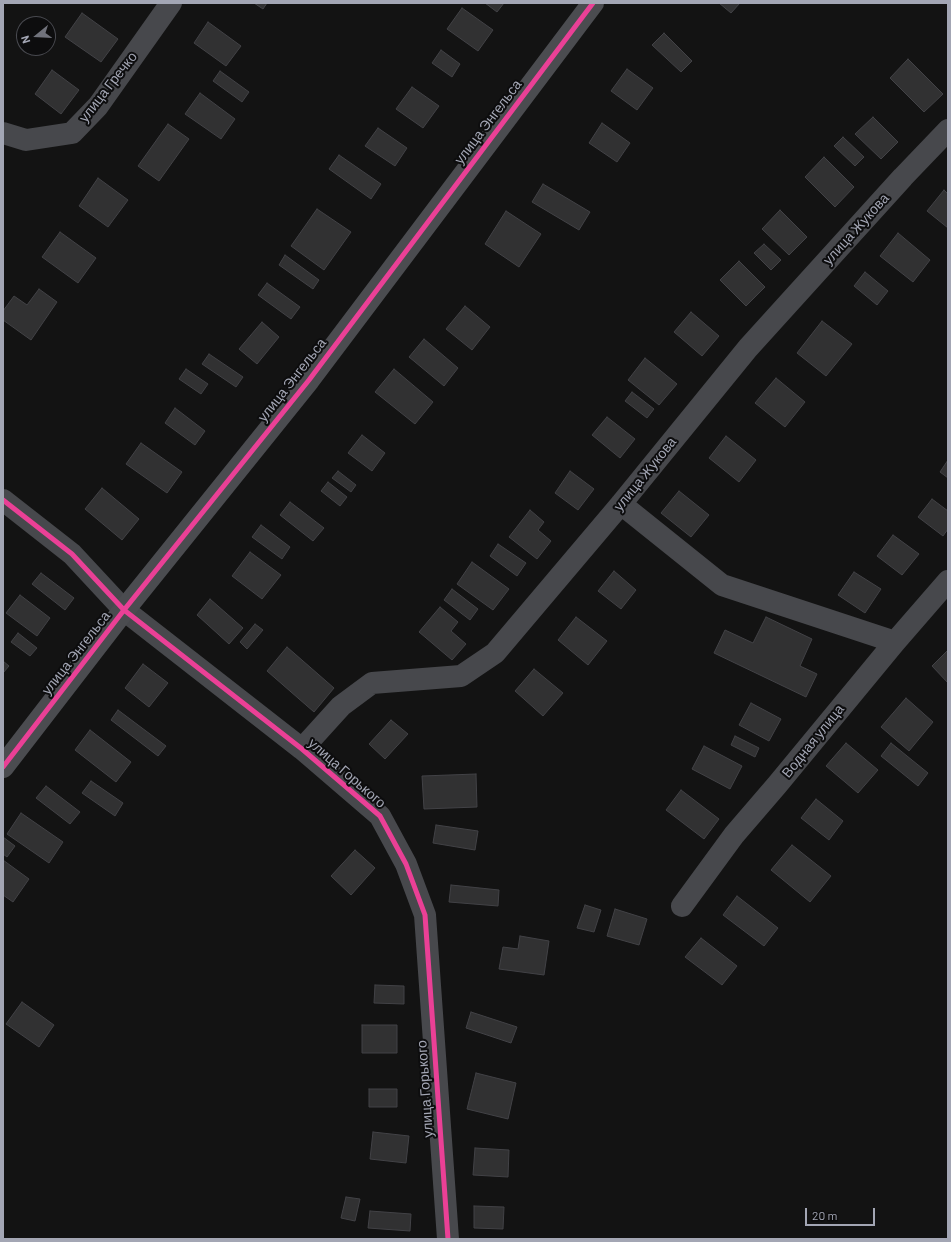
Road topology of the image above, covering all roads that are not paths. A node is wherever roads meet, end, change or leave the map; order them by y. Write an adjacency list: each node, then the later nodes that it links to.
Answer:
1 (171, 3): 4 (street, улица Гречко)
2 (593, 3): 8 (street, улица Энгельса)
3 (948, 130): 6 (street, улица Жукова)
4 (3, 133)
5 (3, 500): 8 (street, улица Горького)
6 (621, 504): 9 (street); 10 (street, улица Жукова)
7 (948, 581): 9 (street, Водная улица)
8 (124, 610): 10 (street, улица Горького); 11 (street, улица Энгельса)
9 (895, 642): 12 (street, Водная улица)
10 (302, 749): 13 (street, улица Горького)
11 (3, 767)
12 (682, 906)
13 (448, 1239)

